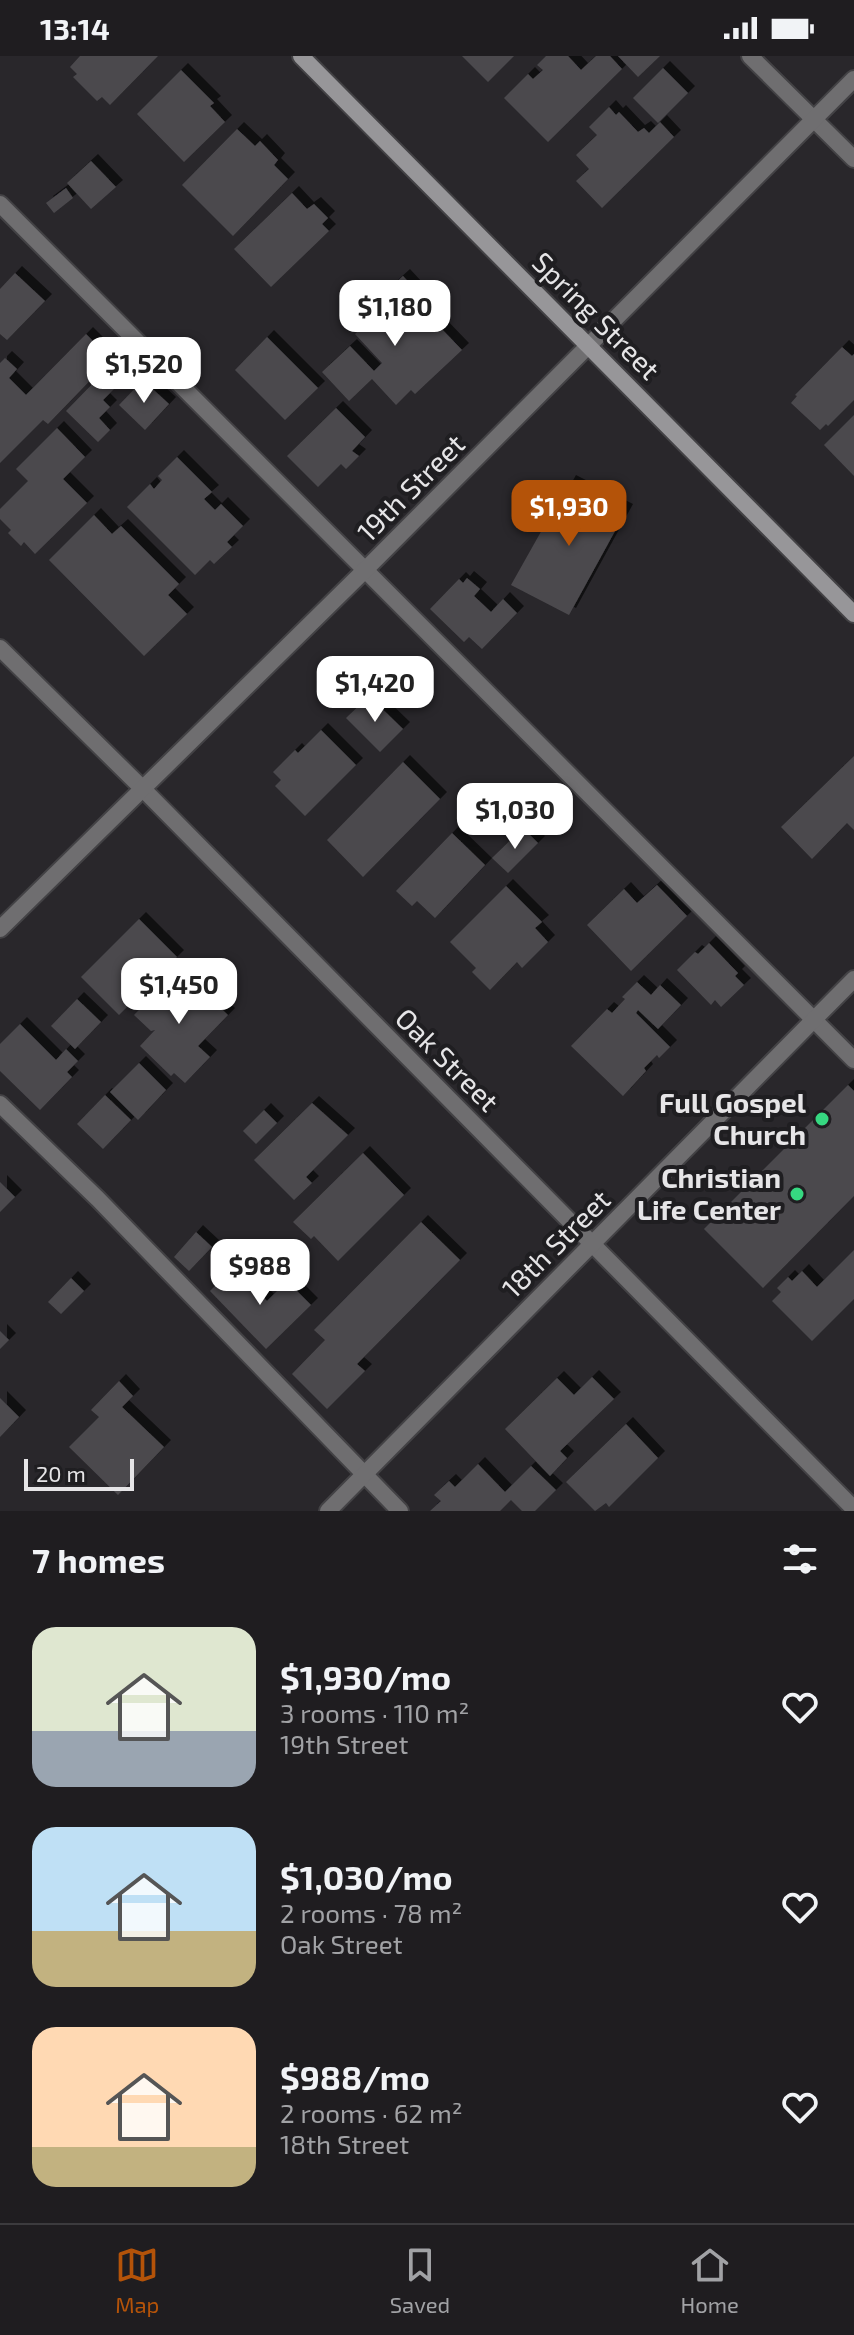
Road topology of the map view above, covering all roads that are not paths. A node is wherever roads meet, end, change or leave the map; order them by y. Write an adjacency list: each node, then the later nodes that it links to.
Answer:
1 (301, 56): 7 (main road, Spring Street)
2 (750, 56): 4 (street)
3 (854, 79): 4 (street, 19th Street)
4 (814, 119): 5 (street); 7 (street, 19th Street)
5 (854, 159)
6 (0, 204): 8 (street)
7 (590, 346): 8 (street, 19th Street); 9 (main road, Spring Street)
8 (365, 570): 11 (street, 19th Street); 14 (street)
9 (854, 614)
10 (0, 648): 11 (street, Oak Street)
11 (142, 788): 12 (street, 19th Street); 17 (street, Oak Street)
12 (0, 929)
13 (854, 979): 14 (street, 18th Street)
14 (814, 1019): 15 (street); 17 (street, 18th Street)
15 (854, 1060)
16 (0, 1104): 18 (street)
17 (592, 1244): 18 (street, 18th Street); 19 (street, Oak Street)
18 (364, 1475): 20 (street, 18th Street); 21 (street)
19 (854, 1509)
20 (328, 1511)
21 (400, 1511)

